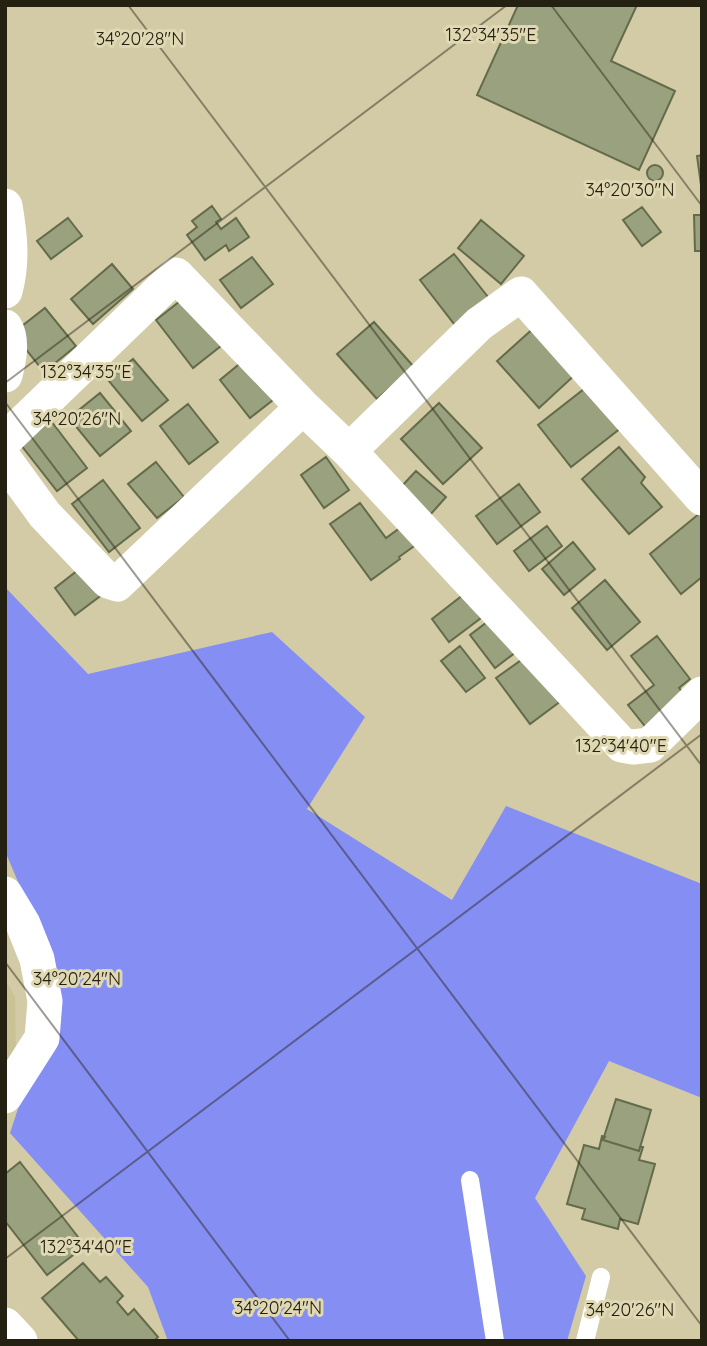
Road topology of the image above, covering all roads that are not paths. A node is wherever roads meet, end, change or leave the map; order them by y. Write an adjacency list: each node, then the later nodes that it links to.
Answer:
1 (5, 206): 2 (street)
2 (5, 291)
3 (5, 327): 4 (street)
4 (5, 374)
5 (303, 407): 6 (street); 7 (street); 8 (street)
6 (5, 440)
7 (349, 451): 9 (street); 10 (street)
8 (5, 460)
9 (702, 498)
10 (702, 694)
11 (5, 894): 12 (street)
12 (5, 1096)
13 (470, 1180): 17 (lane)
14 (601, 1277): 18 (lane)
15 (5, 1325): 16 (street)
16 (20, 1341)
17 (495, 1341)
18 (585, 1341)

